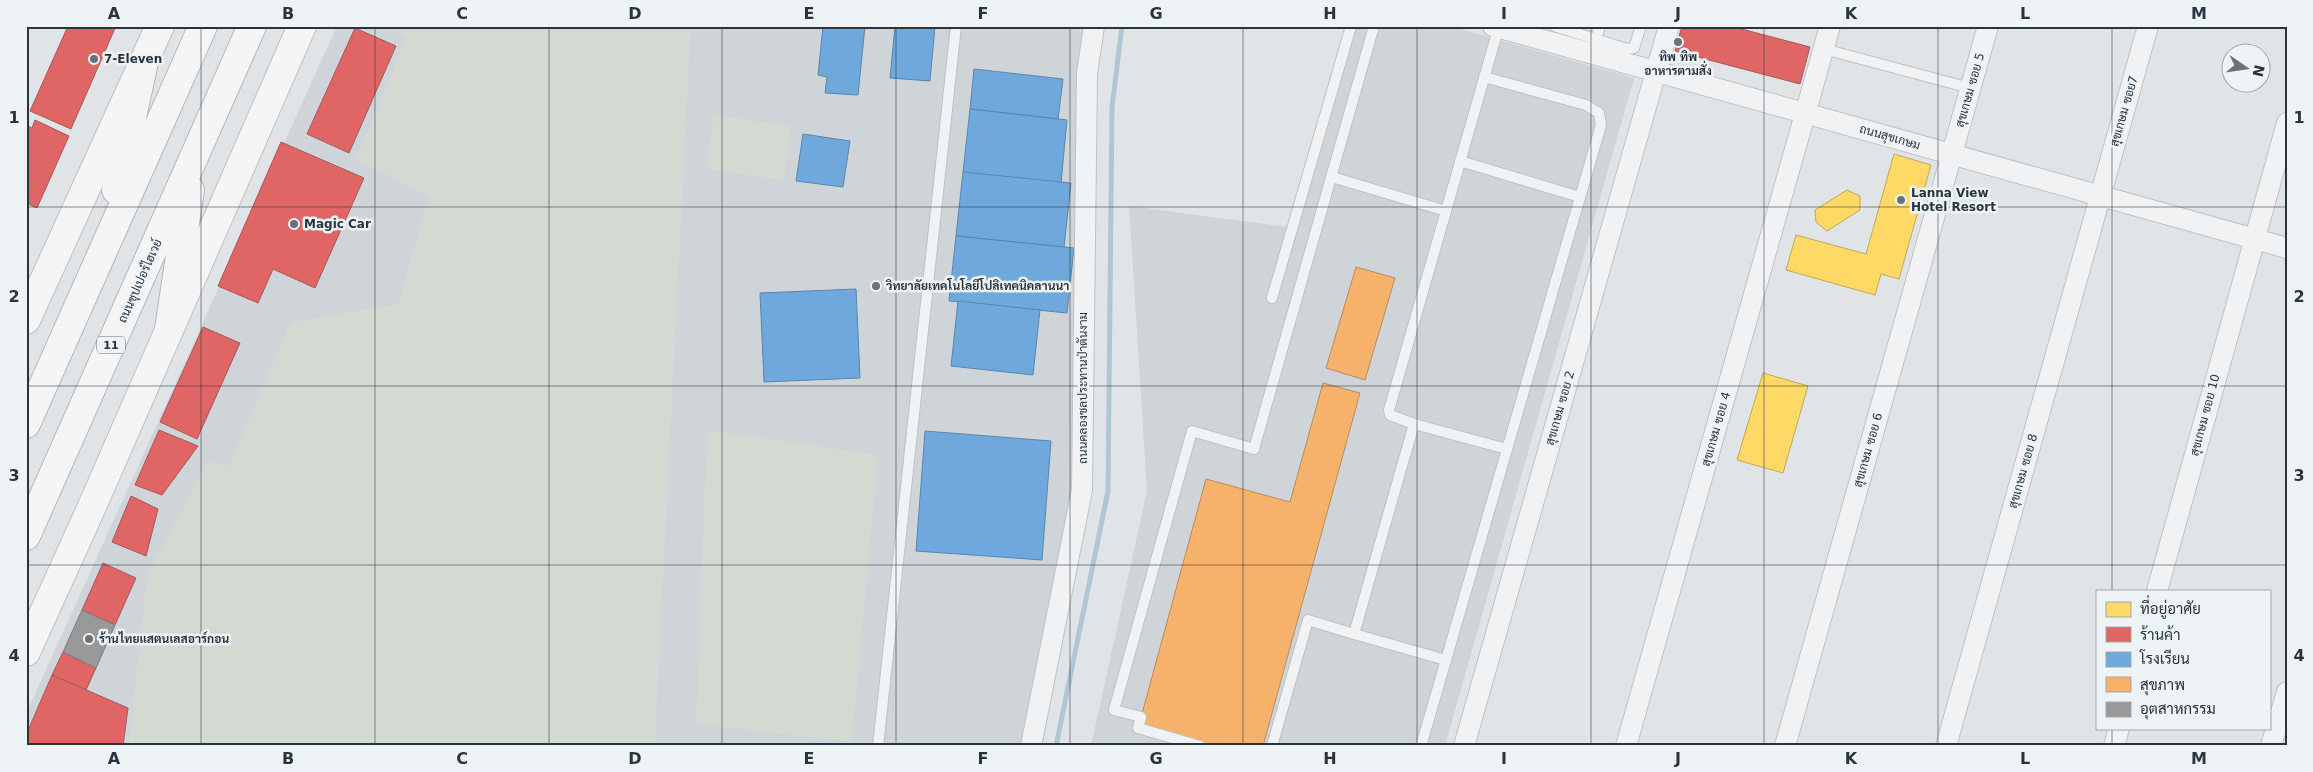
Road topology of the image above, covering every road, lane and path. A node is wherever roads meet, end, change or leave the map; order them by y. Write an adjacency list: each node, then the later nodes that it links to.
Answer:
1 (160, 26): 19 (main road)
2 (203, 26): 33 (main road)
3 (252, 26): 25 (main road, ถนนซุปเปอร์ไฮเวย์ / 11)
4 (302, 26): 37 (main road)
5 (956, 26): 48 (lane)
6 (1094, 26): 49 (street, ถนนคลองชลประทานป่าตันงาม)
7 (1351, 26): 35 (lane)
8 (1374, 26): 28 (lane)
9 (1554, 26): 17 (lane)
10 (1600, 26): 17 (lane)
11 (1641, 26): 17 (lane)
12 (1669, 26): 20 (street, สุขเกษม ซอย 2)
13 (1830, 26): 18 (street, สุขเกษม ซอย 4)
14 (1988, 26): 22 (street, สุขเกษม ซอย 5)
15 (2148, 26): 29 (street, สุขเกษม ซอย7)
16 (1497, 27): 20 (street, ถนนสุขเกษม); 21 (lane)
17 (1596, 40)
18 (1824, 48): 22 (lane); 23 (street, สุขเกษม ซอย 4)
19 (144, 62): 33 (main road); 36 (main road)
20 (1657, 71): 23 (street, ถนนสุขเกษม); 53 (street, สุขเกษม ซอย 2)
21 (1484, 76): 27 (lane); 30 (lane)
22 (1970, 88): 26 (street, สุขเกษม ซอย 5)
23 (1806, 113): 26 (street, ถนนสุขเกษม); 54 (street, สุขเกษม ซอย 4)
24 (2287, 123): 32 (street, สุขเกษม ซอย 10)
25 (196, 154): 37 (main road); 41 (main road, ถนนซุปเปอร์ไฮเวย์ / 11)
26 (1951, 154): 29 (street, ถนนสุขเกษม); 55 (street, สุขเกษม ซอย 6)
27 (1460, 161): 30 (lane); 31 (lane)
28 (1332, 177): 31 (lane); 50 (lane)
29 (2100, 196): 32 (street, ถนนสุขเกษม); 56 (street, สุขเกษม ซอย 8)
30 (1580, 197): 40 (lane)
31 (1446, 210): 39 (lane)
32 (2253, 239): 34 (street, ถนนสุขเกษม); 42 (street, สุขเกษม ซอย 10)
33 (104, 245): 38 (main road)
34 (2287, 248)
35 (1272, 298)
36 (26, 320)
37 (169, 329): 44 (main road)
38 (26, 424)
39 (1414, 424): 40 (lane); 43 (lane)
40 (1508, 449): 45 (lane)
41 (26, 536)
42 (2157, 590)
43 (1354, 634): 45 (lane); 51 (lane)
44 (26, 652)
45 (1446, 660): 52 (lane)
46 (2287, 692): 58 (street)
47 (2118, 730): 57 (street)
48 (878, 746)
49 (1031, 746)
50 (1200, 746)
51 (1272, 746)
52 (1421, 746)
53 (1464, 746)
54 (1626, 746)
55 (1785, 746)
56 (1946, 746)
57 (2114, 746)
58 (2271, 746)

